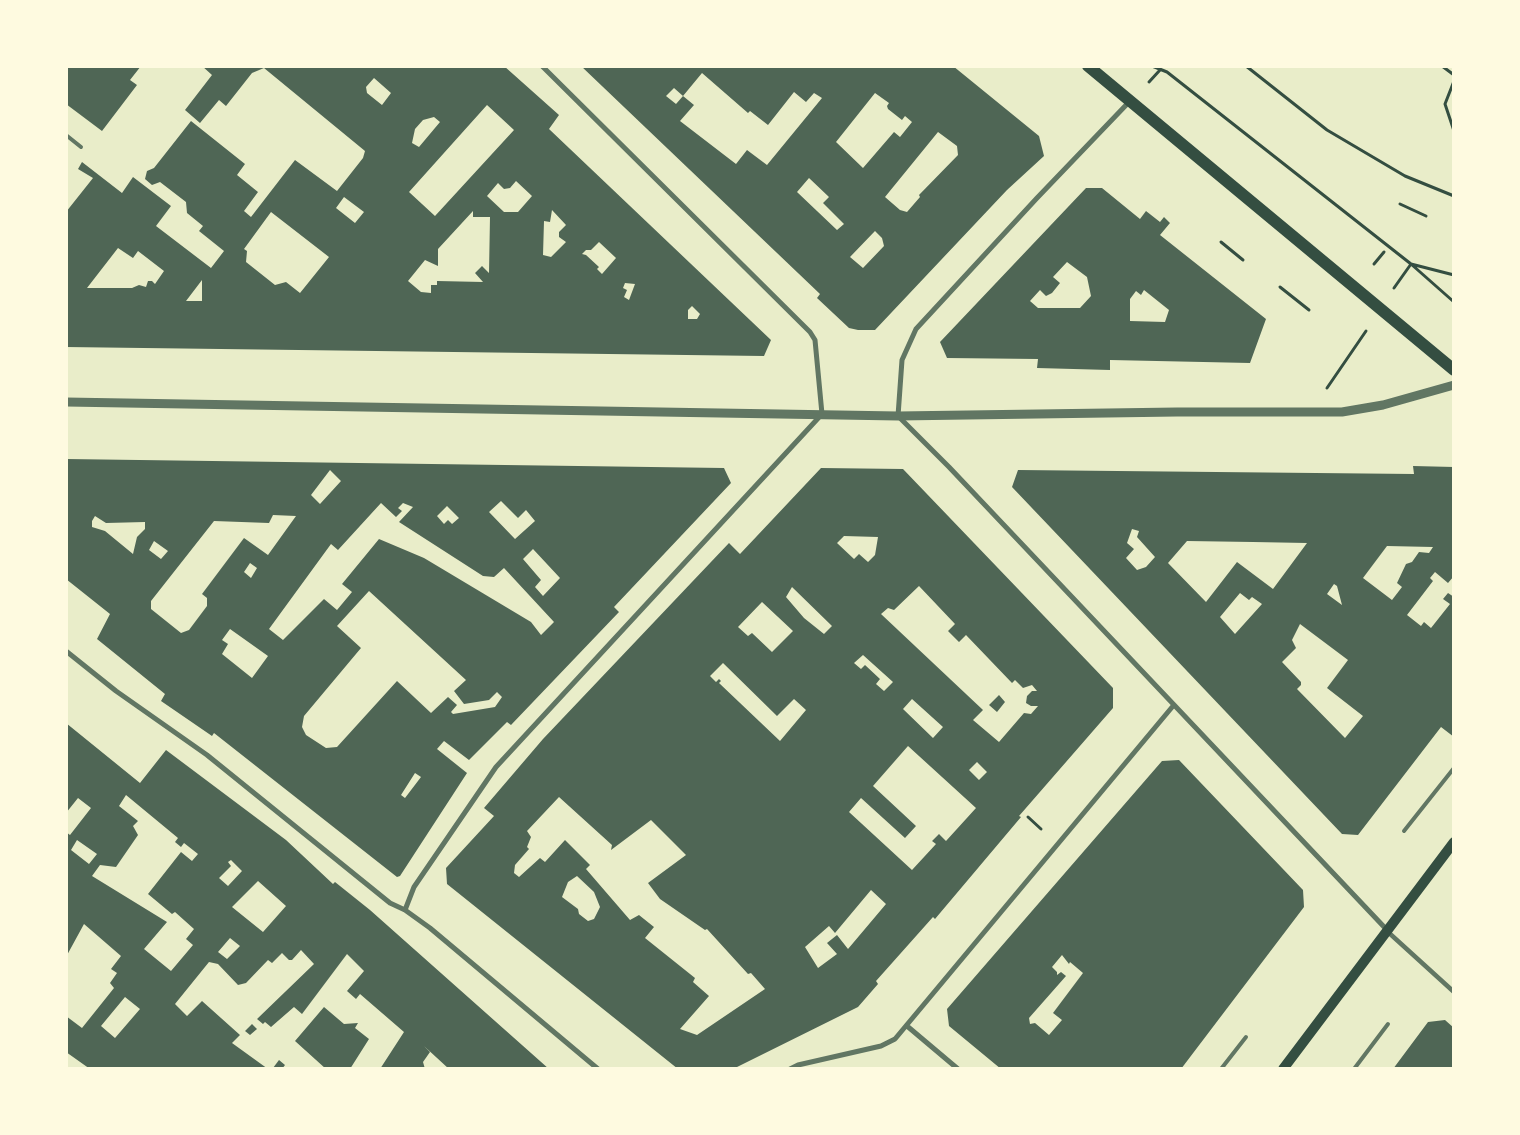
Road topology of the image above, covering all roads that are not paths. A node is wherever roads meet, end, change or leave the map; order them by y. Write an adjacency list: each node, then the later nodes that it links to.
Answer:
1 (542, 66): 9 (street)
2 (1088, 66): 3 (main road)
3 (1131, 100): 6 (main road); 10 (street)
4 (66, 135): 5 (lane)
5 (81, 147)
6 (1454, 370)
7 (1454, 385): 10 (street)
8 (66, 402): 9 (street)
9 (822, 414): 10 (street); 16 (street)
10 (898, 416): 12 (street)
11 (66, 651): 16 (street)
12 (1173, 706): 17 (street); 20 (street)
13 (1454, 768): 14 (lane)
14 (1404, 831)
15 (1454, 842): 17 (main road)
16 (405, 910): 22 (street)
17 (1387, 931): 18 (street); 26 (main road)
18 (1454, 992)
19 (1388, 1024): 27 (lane)
20 (907, 1026): 23 (street); 24 (street)
21 (1246, 1037): 25 (lane)
22 (598, 1069)
23 (790, 1069)
24 (958, 1069)
25 (1221, 1069)
26 (1283, 1069)
27 (1354, 1069)

